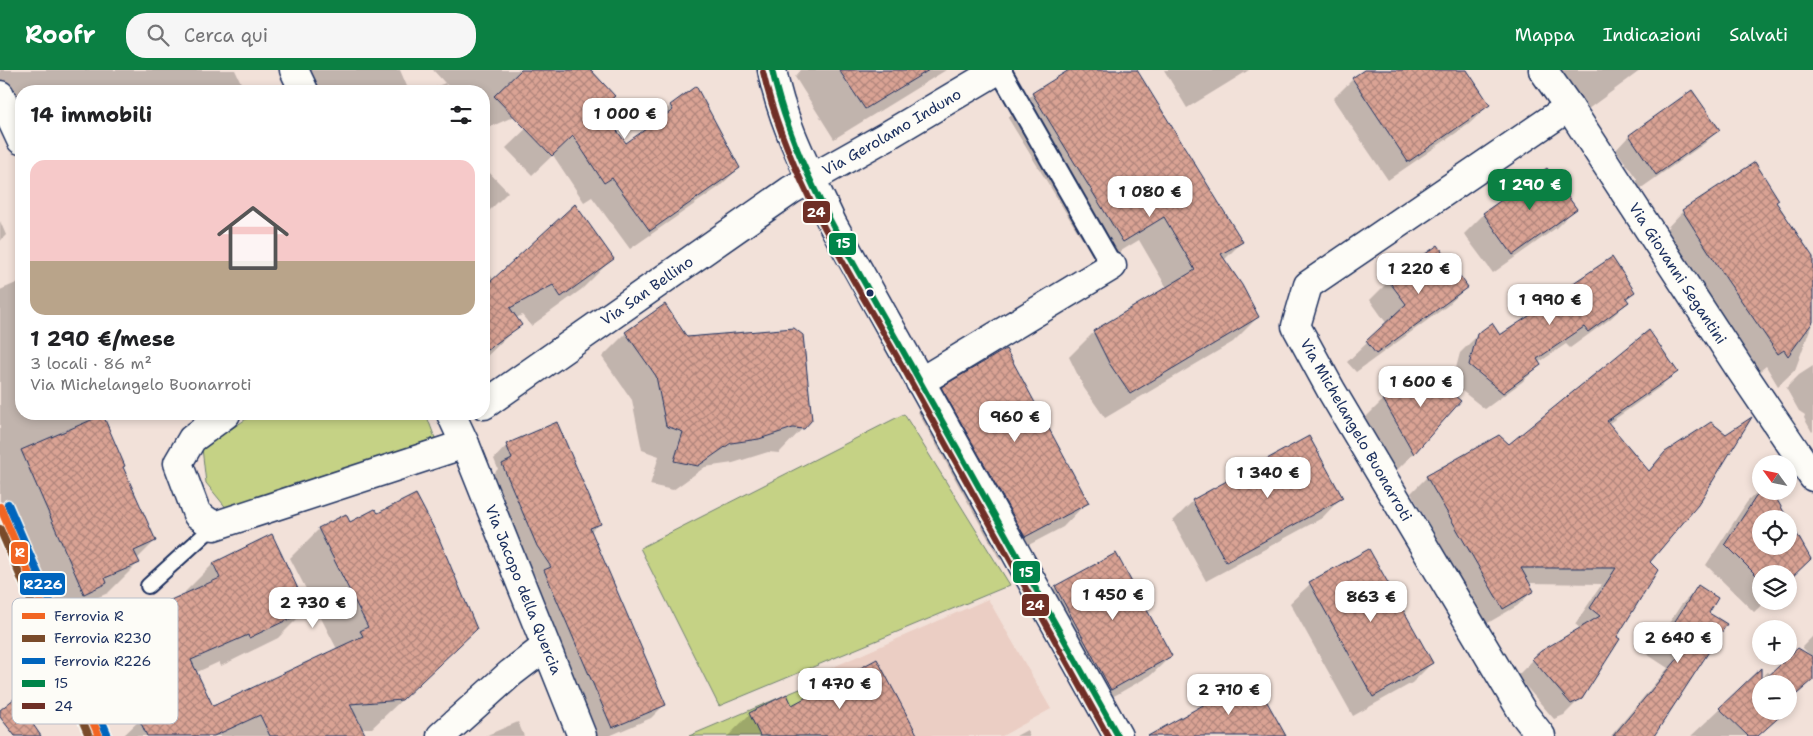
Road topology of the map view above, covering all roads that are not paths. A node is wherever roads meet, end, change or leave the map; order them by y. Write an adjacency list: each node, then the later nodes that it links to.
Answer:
1 (294, 70): 5 (street)
2 (772, 70): 9 (street)
3 (999, 70): 9 (street, Via Gerolamo Induno); 10 (street)
4 (1543, 70): 7 (street, Via Giovanni Segantini)
5 (301, 85)
6 (0, 95): 8 (street)
7 (1569, 107): 15 (street, Via Giovanni Segantini); 22 (street, Via Michelangelo Buonarroti)
8 (15, 127)
9 (811, 178): 11 (street); 12 (street, Via San Bellino)
10 (1112, 266): 11 (street)
11 (920, 382): 21 (street)
12 (490, 400)
13 (218, 420): 16 (street)
14 (461, 424): 16 (street, Via Jacopo della Quercia); 18 (street, Via Jacopo della Quercia)
15 (1813, 477)
16 (214, 526): 17 (lane, Via Jacopo della Quercia)
17 (148, 586)
18 (545, 647): 19 (street); 20 (street, Via Jacopo della Quercia)
19 (441, 736)
20 (582, 736)
21 (1118, 736)
22 (1541, 736)

